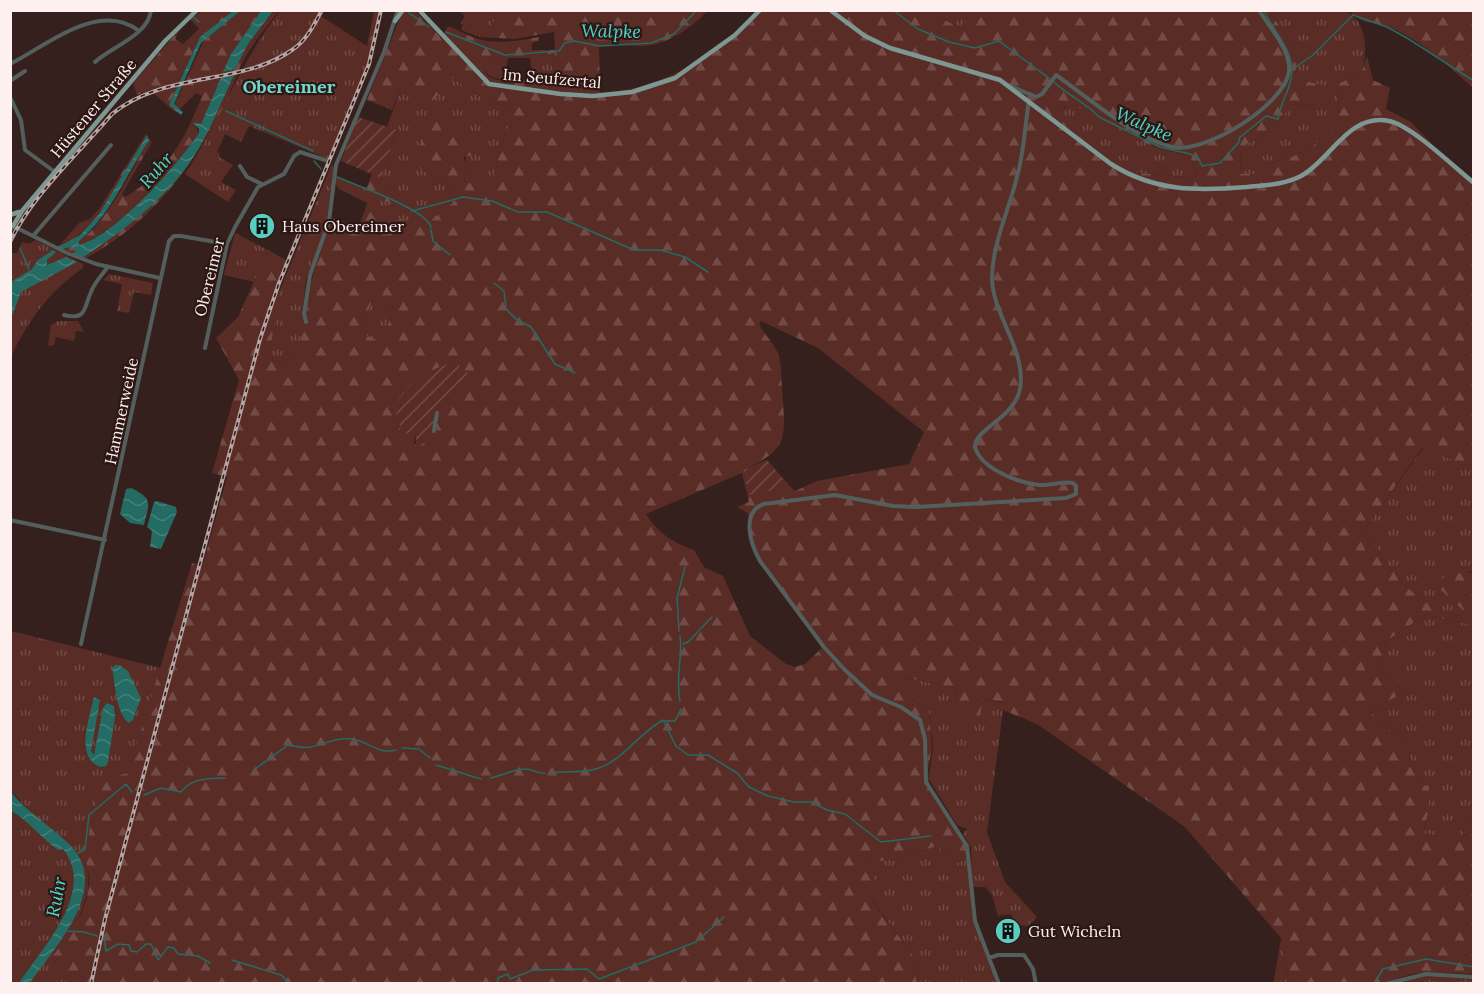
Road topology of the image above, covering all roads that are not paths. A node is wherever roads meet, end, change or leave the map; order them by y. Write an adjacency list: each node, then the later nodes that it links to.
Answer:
1 (151, 10): 10 (street)
2 (196, 10): 22 (main road, Hüstener Straße)
3 (398, 10): 9 (street)
4 (403, 10): 9 (main road)
5 (419, 10): 6 (main road, Im Seufzertal)
6 (760, 10)
7 (830, 10): 15 (main road)
8 (1258, 10): 15 (street)
9 (395, 21): 20 (street)
10 (139, 31): 11 (street); 12 (street)
11 (95, 62)
12 (10, 64)
13 (25, 71): 14 (street)
14 (10, 81)
15 (1008, 85): 17 (main road)
16 (10, 97): 18 (street)
17 (1029, 101): 23 (main road); 40 (street)
18 (12, 107): 22 (street)
19 (111, 145): 28 (street)
20 (332, 163): 24 (street, Obereimer); 33 (street)
21 (240, 166): 24 (street)
22 (55, 172): 25 (main road, Hüstener Straße)
23 (1473, 183)
24 (262, 184): 29 (street, Obereimer)
25 (22, 211): 26 (main road); 27 (main road, Hüstener Straße)
26 (10, 215)
27 (11, 225): 28 (street)
28 (35, 237): 30 (street)
29 (227, 244): 31 (street, Hammerweide); 34 (street, Obereimer)
30 (107, 268): 31 (street); 32 (street)
31 (160, 278): 38 (street, Hammerweide)
32 (64, 315)
33 (306, 322)
34 (205, 348)
35 (437, 413): 36 (street)
36 (434, 431)
37 (10, 520): 38 (street)
38 (105, 540): 39 (street, Hammerweide)
39 (81, 644)
40 (989, 958): 42 (street); 43 (street)
41 (1473, 977): 44 (street)
42 (999, 984)
43 (1036, 984)
44 (1385, 984)

